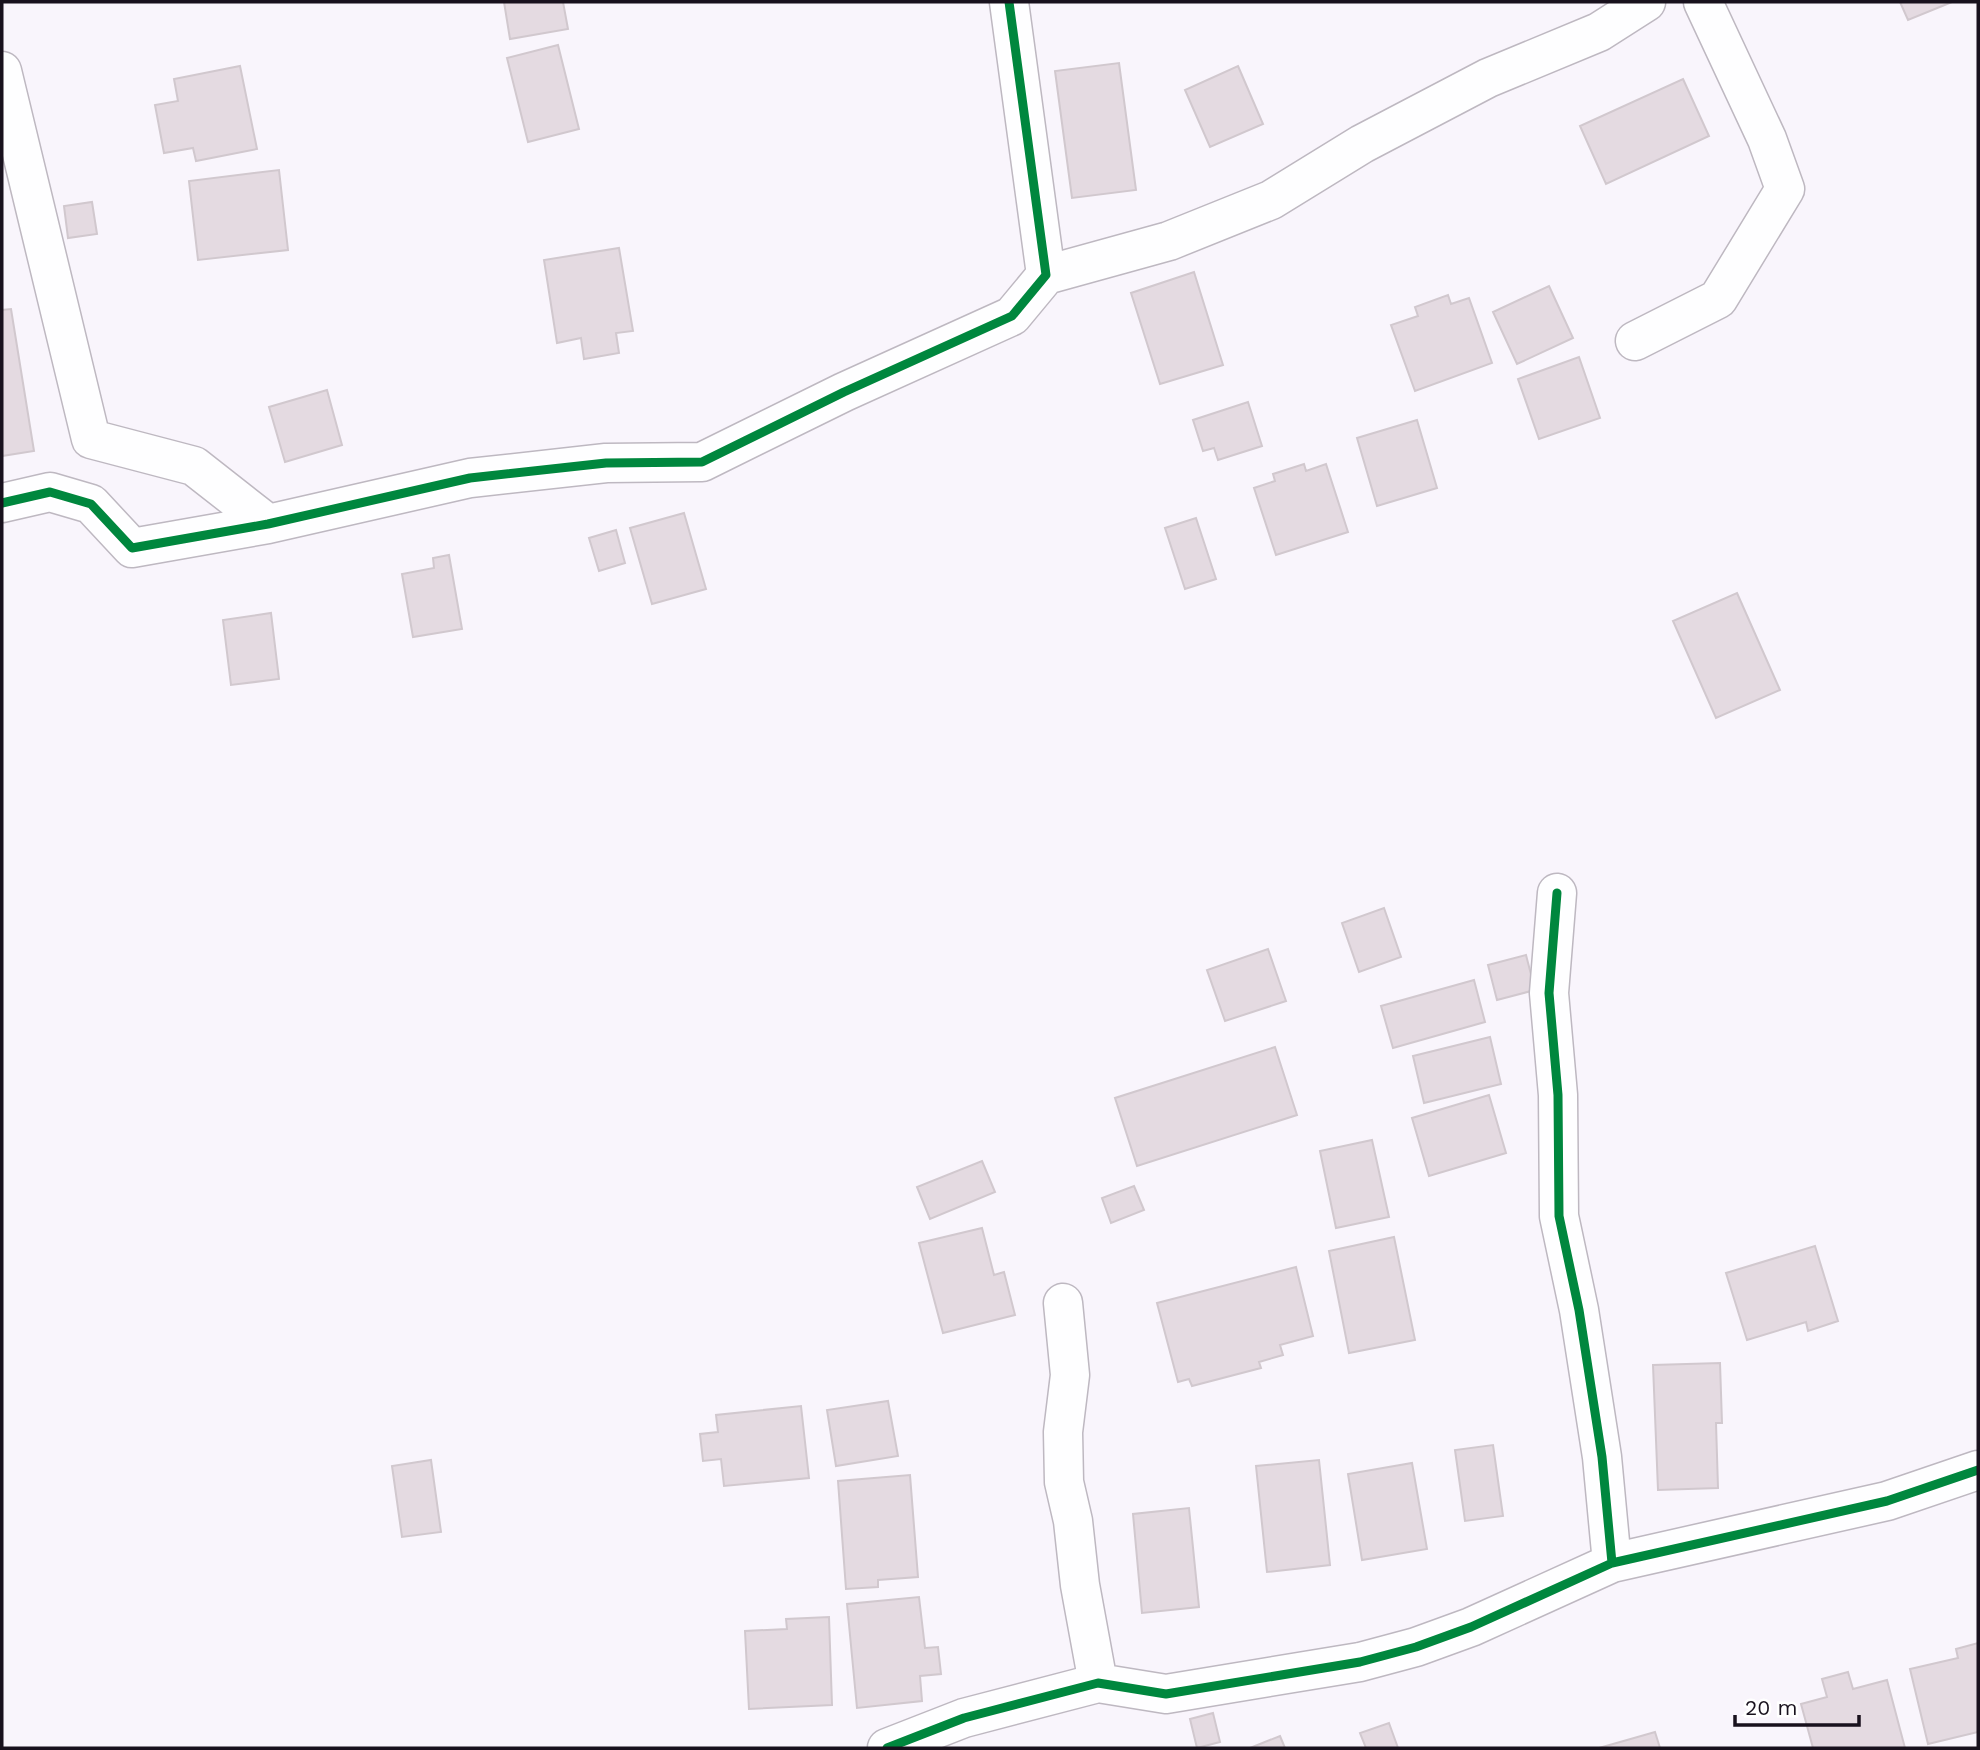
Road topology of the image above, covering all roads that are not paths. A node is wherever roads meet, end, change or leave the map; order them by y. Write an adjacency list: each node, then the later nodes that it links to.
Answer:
1 (1009, 2): 5 (street)
2 (1646, 2): 5 (street)
3 (1703, 2): 6 (street)
4 (2, 71): 8 (street)
5 (1046, 275): 8 (street)
6 (1635, 341)
7 (2, 503): 8 (street)
8 (268, 524)
9 (1557, 893): 12 (street)
10 (1063, 1303): 13 (street)
11 (1978, 1470): 12 (street)
12 (1612, 1563): 13 (street)
13 (1098, 1683): 14 (street)
14 (887, 1748)

